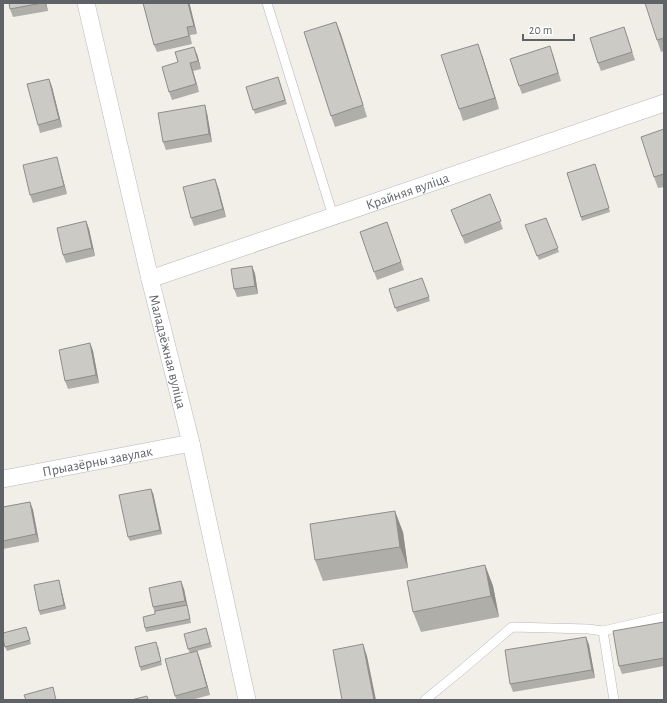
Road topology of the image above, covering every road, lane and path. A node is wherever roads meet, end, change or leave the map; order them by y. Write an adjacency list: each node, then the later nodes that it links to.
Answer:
1 (86, 3): 5 (street, Маладзёжная вуліца)
2 (267, 3): 4 (lane)
3 (664, 103): 4 (street, Крайняя вуліца)
4 (333, 216): 5 (street, Крайняя вуліца)
5 (150, 279): 6 (street, Маладзёжная вуліца)
6 (191, 443): 7 (street, Прыазёрны завулак); 10 (street, Маладзёжная вуліца)
7 (3, 479)
8 (664, 617): 9 (lane)
9 (604, 631): 11 (lane); 12 (lane)
10 (247, 700)
11 (425, 700)
12 (614, 700)

